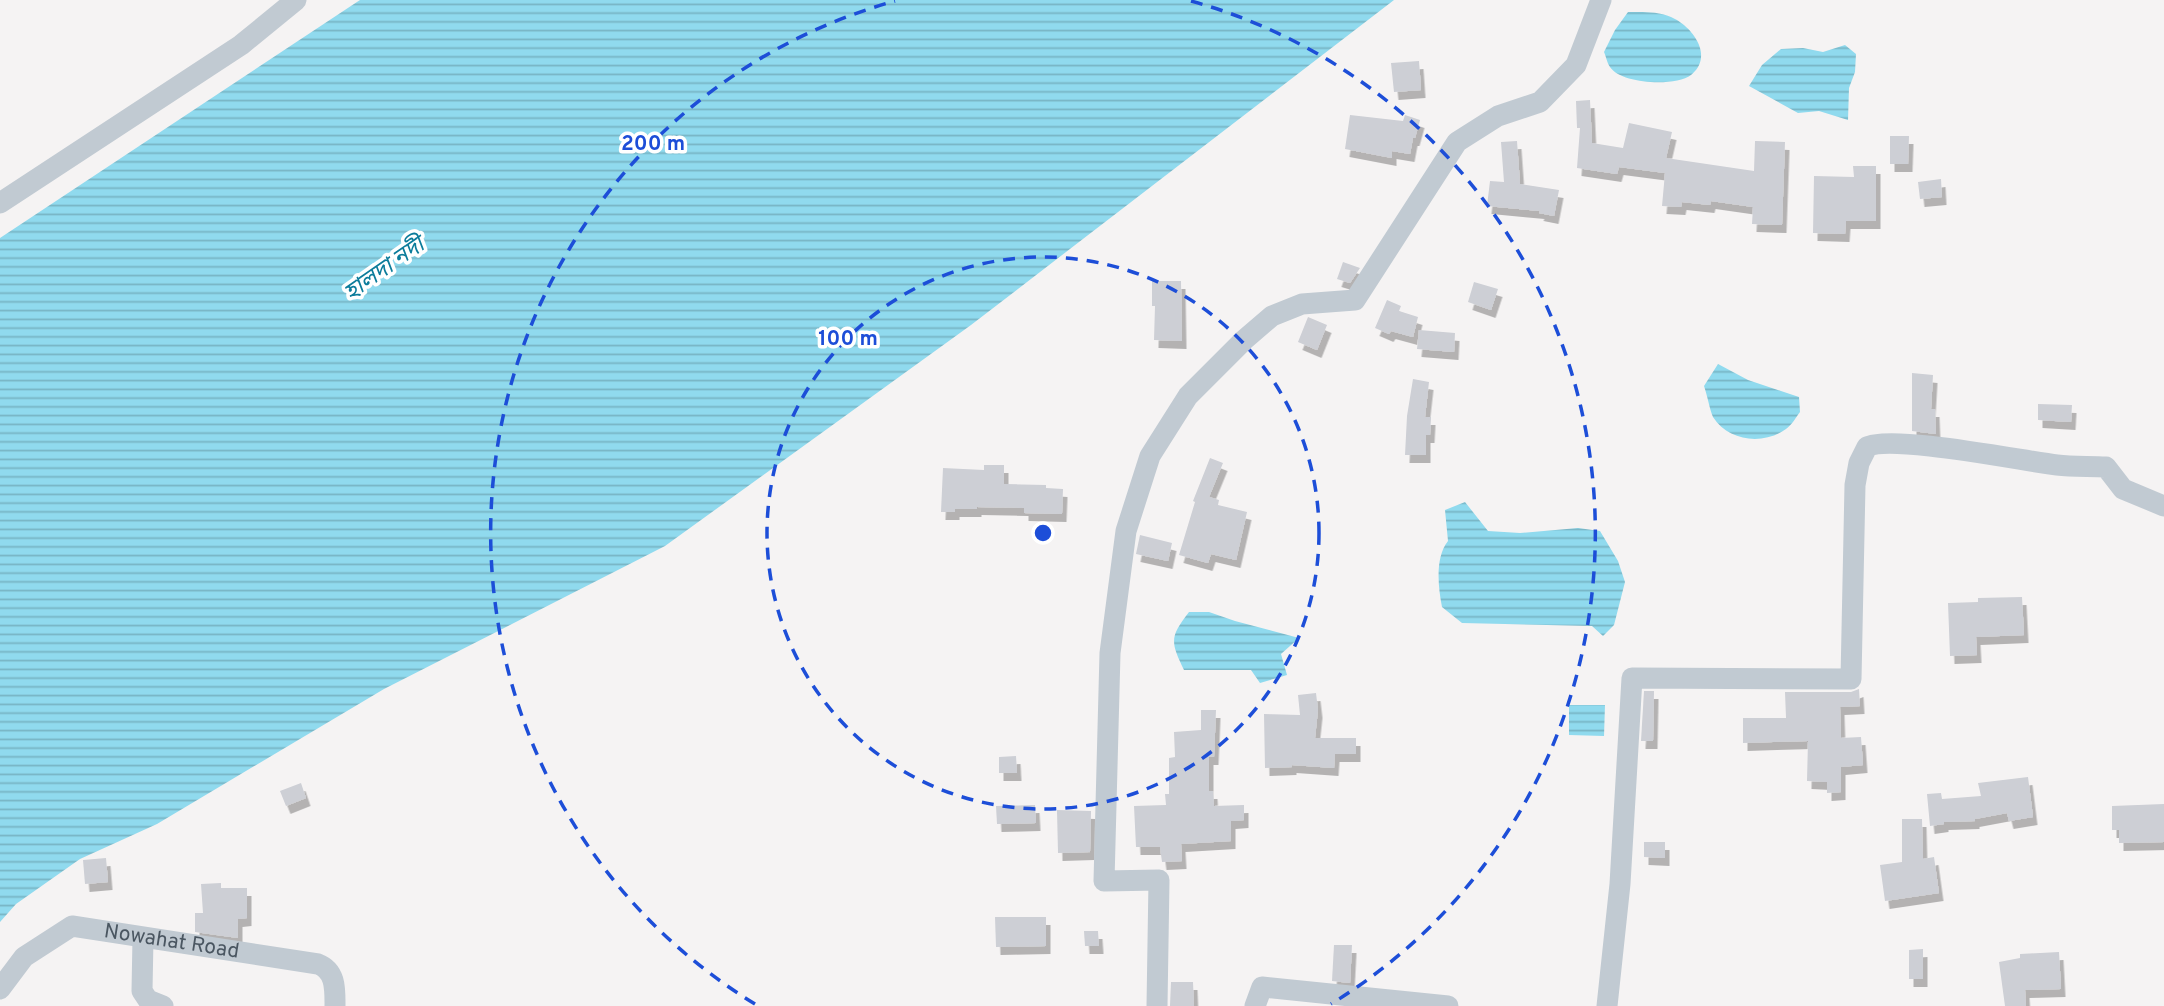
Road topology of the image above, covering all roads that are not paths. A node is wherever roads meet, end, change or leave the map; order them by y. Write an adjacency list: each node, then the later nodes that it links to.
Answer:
1 (296, 0): 3 (street)
2 (1601, 0): 9 (street)
3 (0, 203)
4 (2164, 506): 12 (street)
5 (143, 939): 6 (street, Nowahat Road); 7 (street); 8 (street, Nowahat Road)
6 (0, 989)
7 (163, 1006)
8 (335, 1006)
9 (1157, 1006)
10 (1255, 1006): 11 (street)
11 (1447, 1006)
12 (1607, 1006)

